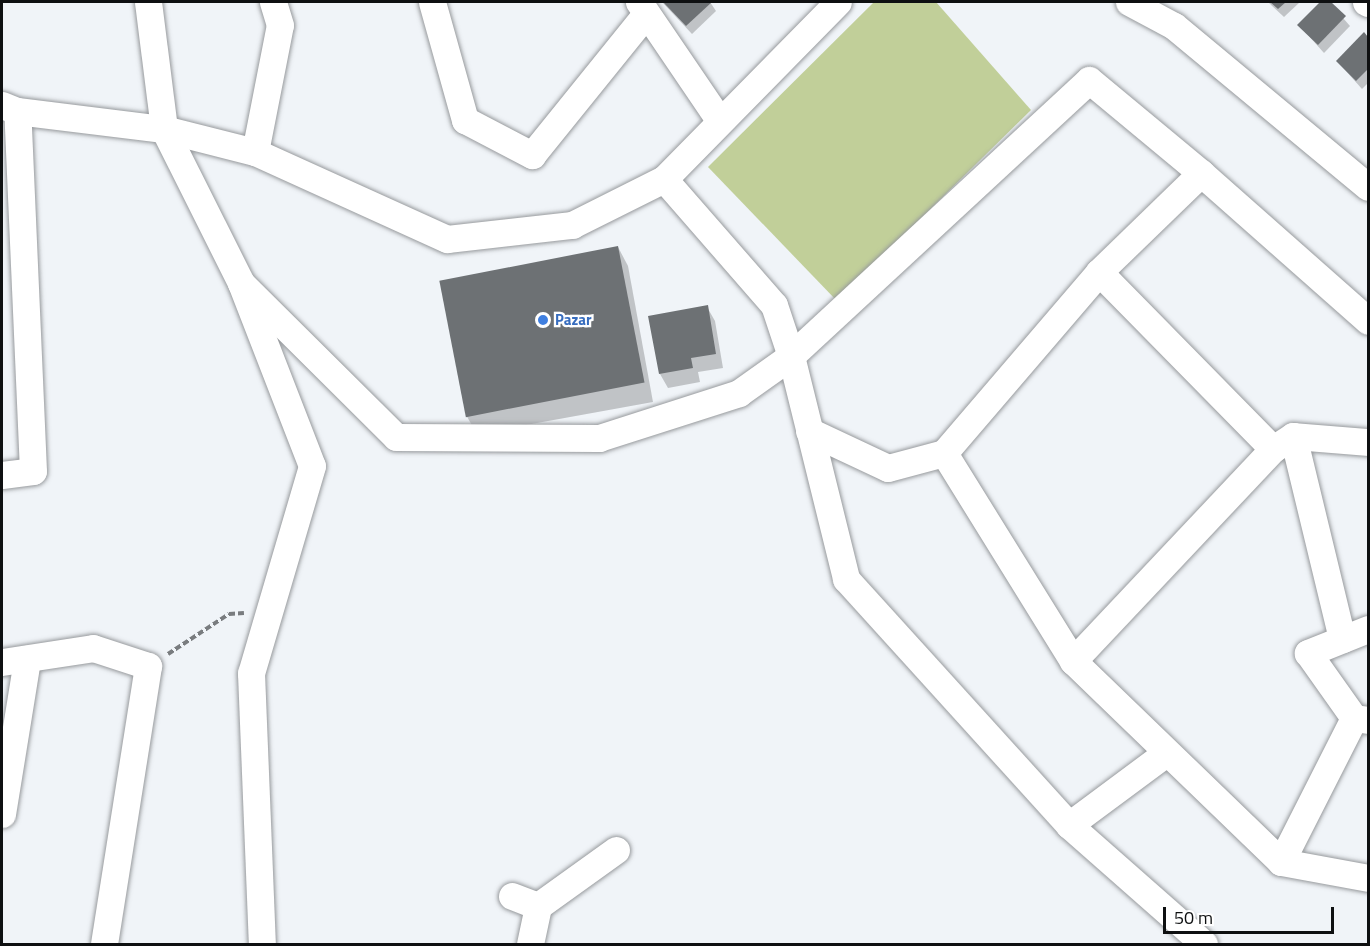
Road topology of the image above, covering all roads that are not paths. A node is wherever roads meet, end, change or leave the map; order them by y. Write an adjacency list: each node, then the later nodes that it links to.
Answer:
1 (148, 2): 9 (street)
2 (273, 2): 10 (street)
3 (432, 2): 6 (street)
4 (838, 2): 8 (street)
5 (1129, 2): 13 (street)
6 (642, 8): 8 (street)
7 (9, 108): 9 (street); 22 (street)
8 (720, 121): 12 (street)
9 (164, 129): 10 (street); 15 (street)
10 (255, 152): 12 (street)
11 (1201, 173): 14 (street); 16 (street); 17 (street)
12 (664, 179): 17 (street)
13 (1368, 187)
14 (1099, 272): 19 (street); 21 (street)
15 (241, 283): 17 (street); 37 (street)
16 (1368, 321)
17 (791, 356): 18 (street)
18 (809, 431): 21 (street); 30 (street)
19 (1283, 442): 20 (street); 24 (street); 26 (street)
20 (1368, 442)
21 (944, 453): 26 (street)
22 (2, 475)
23 (1368, 629): 24 (street)
24 (1342, 639): 27 (street)
25 (14, 661): 29 (street); 36 (street)
26 (1073, 661): 28 (street)
27 (1361, 719): 32 (street)
28 (1166, 753): 30 (street); 32 (street)
29 (2, 814)
30 (1069, 825): 39 (street)
31 (616, 850): 35 (street)
32 (1281, 862): 33 (street)
33 (1368, 878)
34 (512, 896): 35 (street)
35 (538, 906): 38 (street)
36 (104, 945)
37 (262, 945)
38 (530, 945)
39 (1204, 945)

